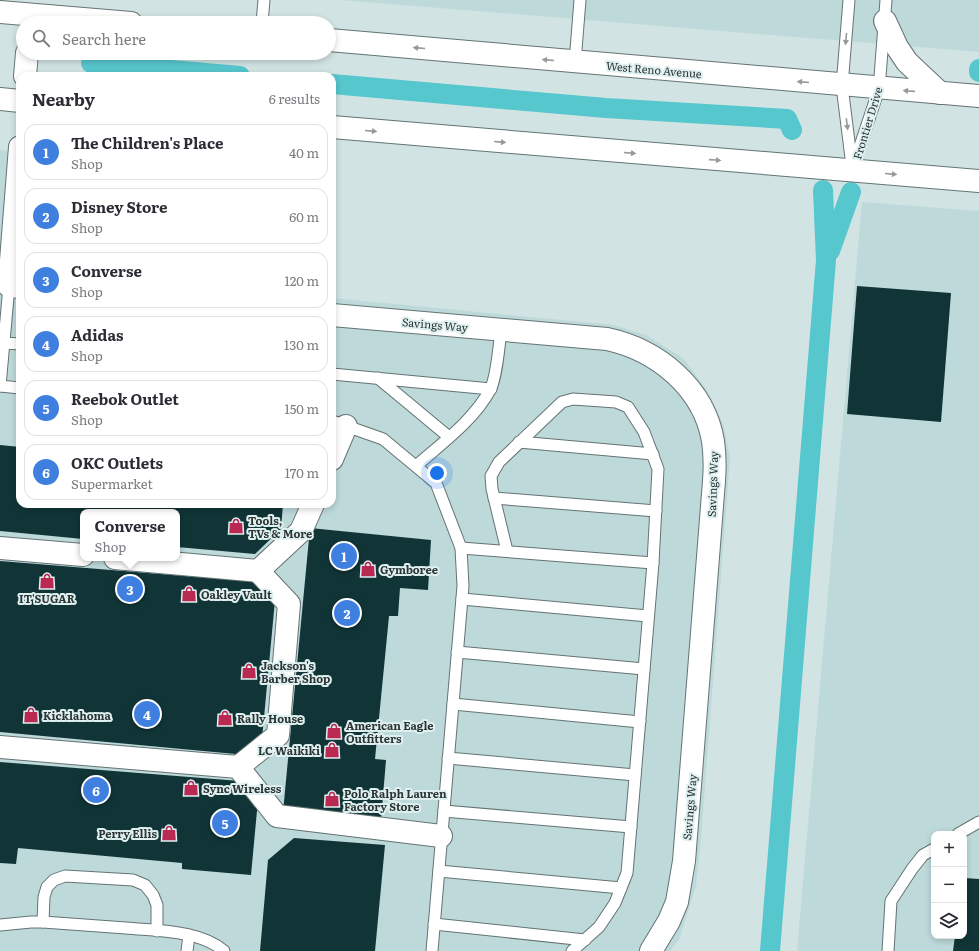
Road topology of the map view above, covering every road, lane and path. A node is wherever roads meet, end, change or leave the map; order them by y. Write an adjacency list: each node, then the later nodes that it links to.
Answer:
1 (264, 0): 8 (lane)
2 (580, 0): 11 (lane)
3 (849, 0): 13 (lane, Frontier Drive, one-way to 13)
4 (885, 11): 14 (lane, Frontier Drive); 15 (street)
5 (0, 12): 6 (street)
6 (29, 15): 7 (street)
7 (42, 16)
8 (263, 16)
9 (336, 41): 11 (street, West Reno Avenue, one-way to 9)
10 (26, 60): 12 (street)
11 (574, 62): 13 (street, West Reno Avenue, one-way to 11)
12 (25, 72)
13 (842, 86): 14 (street, West Reno Avenue); 20 (lane, Frontier Drive, one-way to 20)
14 (879, 89): 15 (street, West Reno Avenue, one-way to 14); 20 (lane, Frontier Drive)
15 (940, 94): 16 (street, West Reno Avenue)
16 (979, 96)
17 (0, 99): 18 (street)
18 (16, 101)
19 (336, 127): 20 (street, one-way to 20)
20 (852, 170): 21 (street, one-way to 21)
21 (979, 181)
22 (16, 240): 23 (street)
23 (14, 286): 26 (lane)
24 (336, 315): 25 (street, Savings Way)
25 (501, 330): 32 (lane); 77 (street, Savings Way)
26 (4, 343): 27 (lane); 30 (lane)
27 (16, 344)
28 (336, 374): 29 (lane)
29 (378, 378): 32 (lane); 34 (lane)
30 (0, 386): 31 (lane)
31 (16, 388)
32 (491, 389): 34 (lane)
33 (339, 423): 35 (street); 38 (lane)
34 (449, 437): 38 (lane)
35 (336, 438)
36 (519, 442): 37 (lane); 37 (lane); 39 (lane)
37 (653, 454): 41 (lane)
38 (416, 466): 43 (lane)
39 (494, 498): 41 (lane); 44 (lane)
40 (311, 508): 48 (street)
41 (656, 511): 47 (lane)
42 (0, 548): 45 (street)
43 (461, 548): 44 (lane); 49 (lane)
44 (507, 551): 47 (lane)
45 (80, 555)
46 (148, 561): 48 (street)
47 (653, 562): 50 (lane)
48 (258, 571): 57 (street)
49 (462, 599): 50 (lane); 51 (lane)
50 (648, 616): 52 (lane)
51 (458, 652): 52 (lane); 53 (lane)
52 (644, 669): 54 (lane)
53 (453, 704): 54 (lane); 56 (lane)
54 (640, 722): 58 (lane)
55 (0, 747): 57 (street)
56 (448, 758): 58 (lane); 59 (lane)
57 (238, 767): 63 (street)
58 (635, 775): 61 (lane)
59 (444, 811): 61 (lane); 63 (lane)
60 (979, 822): 62 (lane)
61 (631, 827): 66 (lane)
62 (963, 831)
63 (441, 836): 65 (lane)
64 (931, 851): 78 (lane)
65 (439, 871): 66 (lane); 68 (lane)
66 (621, 888): 72 (lane)
67 (43, 922): 69 (lane); 70 (lane); 70 (lane)
68 (434, 924): 72 (lane); 75 (lane)
69 (0, 925)
70 (157, 930): 71 (lane)
71 (189, 935): 73 (lane); 74 (lane)
72 (585, 940): 76 (lane)
73 (187, 951)
74 (224, 951)
75 (432, 951)
76 (572, 951)
77 (651, 951)
78 (888, 951)

